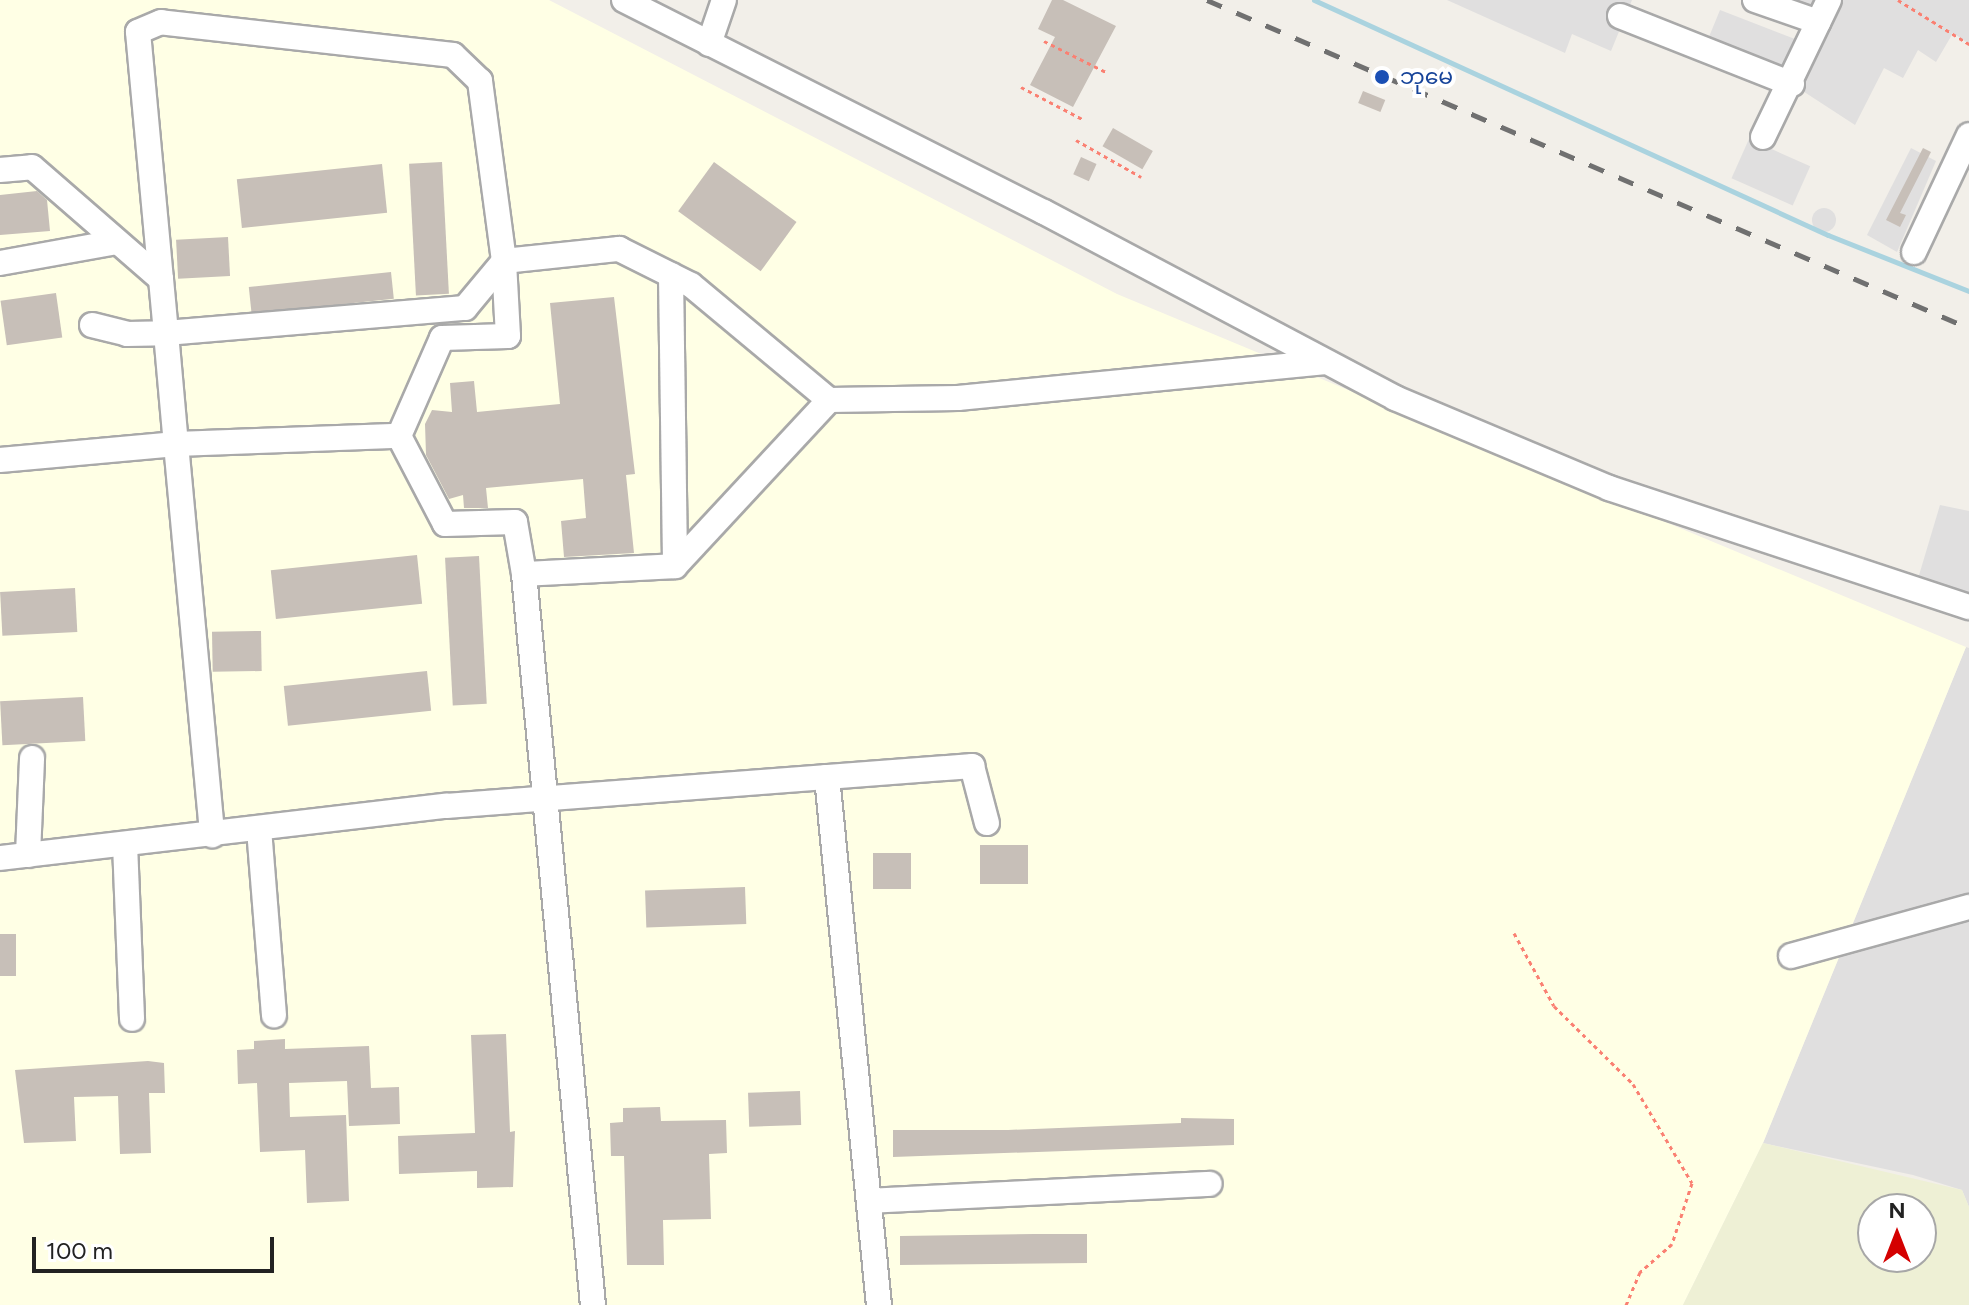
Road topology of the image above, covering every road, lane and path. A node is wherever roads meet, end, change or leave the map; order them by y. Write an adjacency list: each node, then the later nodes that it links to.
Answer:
1 (624, 0): 9 (street)
2 (724, 0): 9 (street)
3 (1755, 0): 7 (street)
4 (1829, 0): 7 (street)
5 (1898, 0): 10 (path)
6 (1620, 16): 12 (street)
7 (1818, 22): 12 (street)
8 (1044, 41): 11 (path)
9 (709, 44): 28 (street)
10 (1969, 44)
11 (1106, 72)
12 (1792, 84): 16 (street)
13 (1021, 87): 14 (path)
14 (1084, 120)
15 (1969, 135): 21 (street)
16 (1763, 137)
17 (1076, 140): 19 (path)
18 (0, 170): 20 (street)
19 (1141, 177)
20 (117, 242): 23 (street); 25 (street)
21 (1914, 252)
22 (504, 261): 24 (street); 25 (street); 27 (street); 30 (street)
23 (0, 263)
24 (671, 275): 29 (street); 33 (street)
25 (161, 279): 27 (street)
26 (92, 325): 27 (street)
27 (166, 333): 31 (street)
28 (1323, 362): 29 (street); 35 (street)
29 (829, 400): 33 (street)
30 (399, 436): 31 (street); 34 (street)
31 (176, 444): 32 (street); 41 (street)
32 (0, 460)
33 (675, 566): 34 (street)
34 (524, 574): 38 (street)
35 (1969, 607)
36 (32, 758): 43 (street)
37 (827, 777): 38 (street); 39 (street); 51 (street)
38 (546, 799): 40 (street); 52 (street)
39 (987, 823)
40 (259, 829): 41 (street); 48 (street)
41 (212, 835): 42 (street)
42 (125, 844): 43 (street); 49 (street)
43 (28, 855): 44 (street)
44 (0, 858)
45 (1969, 907): 47 (street)
46 (1514, 933): 54 (path)
47 (1791, 956)
48 (274, 1015)
49 (132, 1019)
50 (1210, 1184): 51 (street)
51 (869, 1201): 53 (street)
52 (593, 1305)
53 (879, 1305)
54 (1626, 1305)

